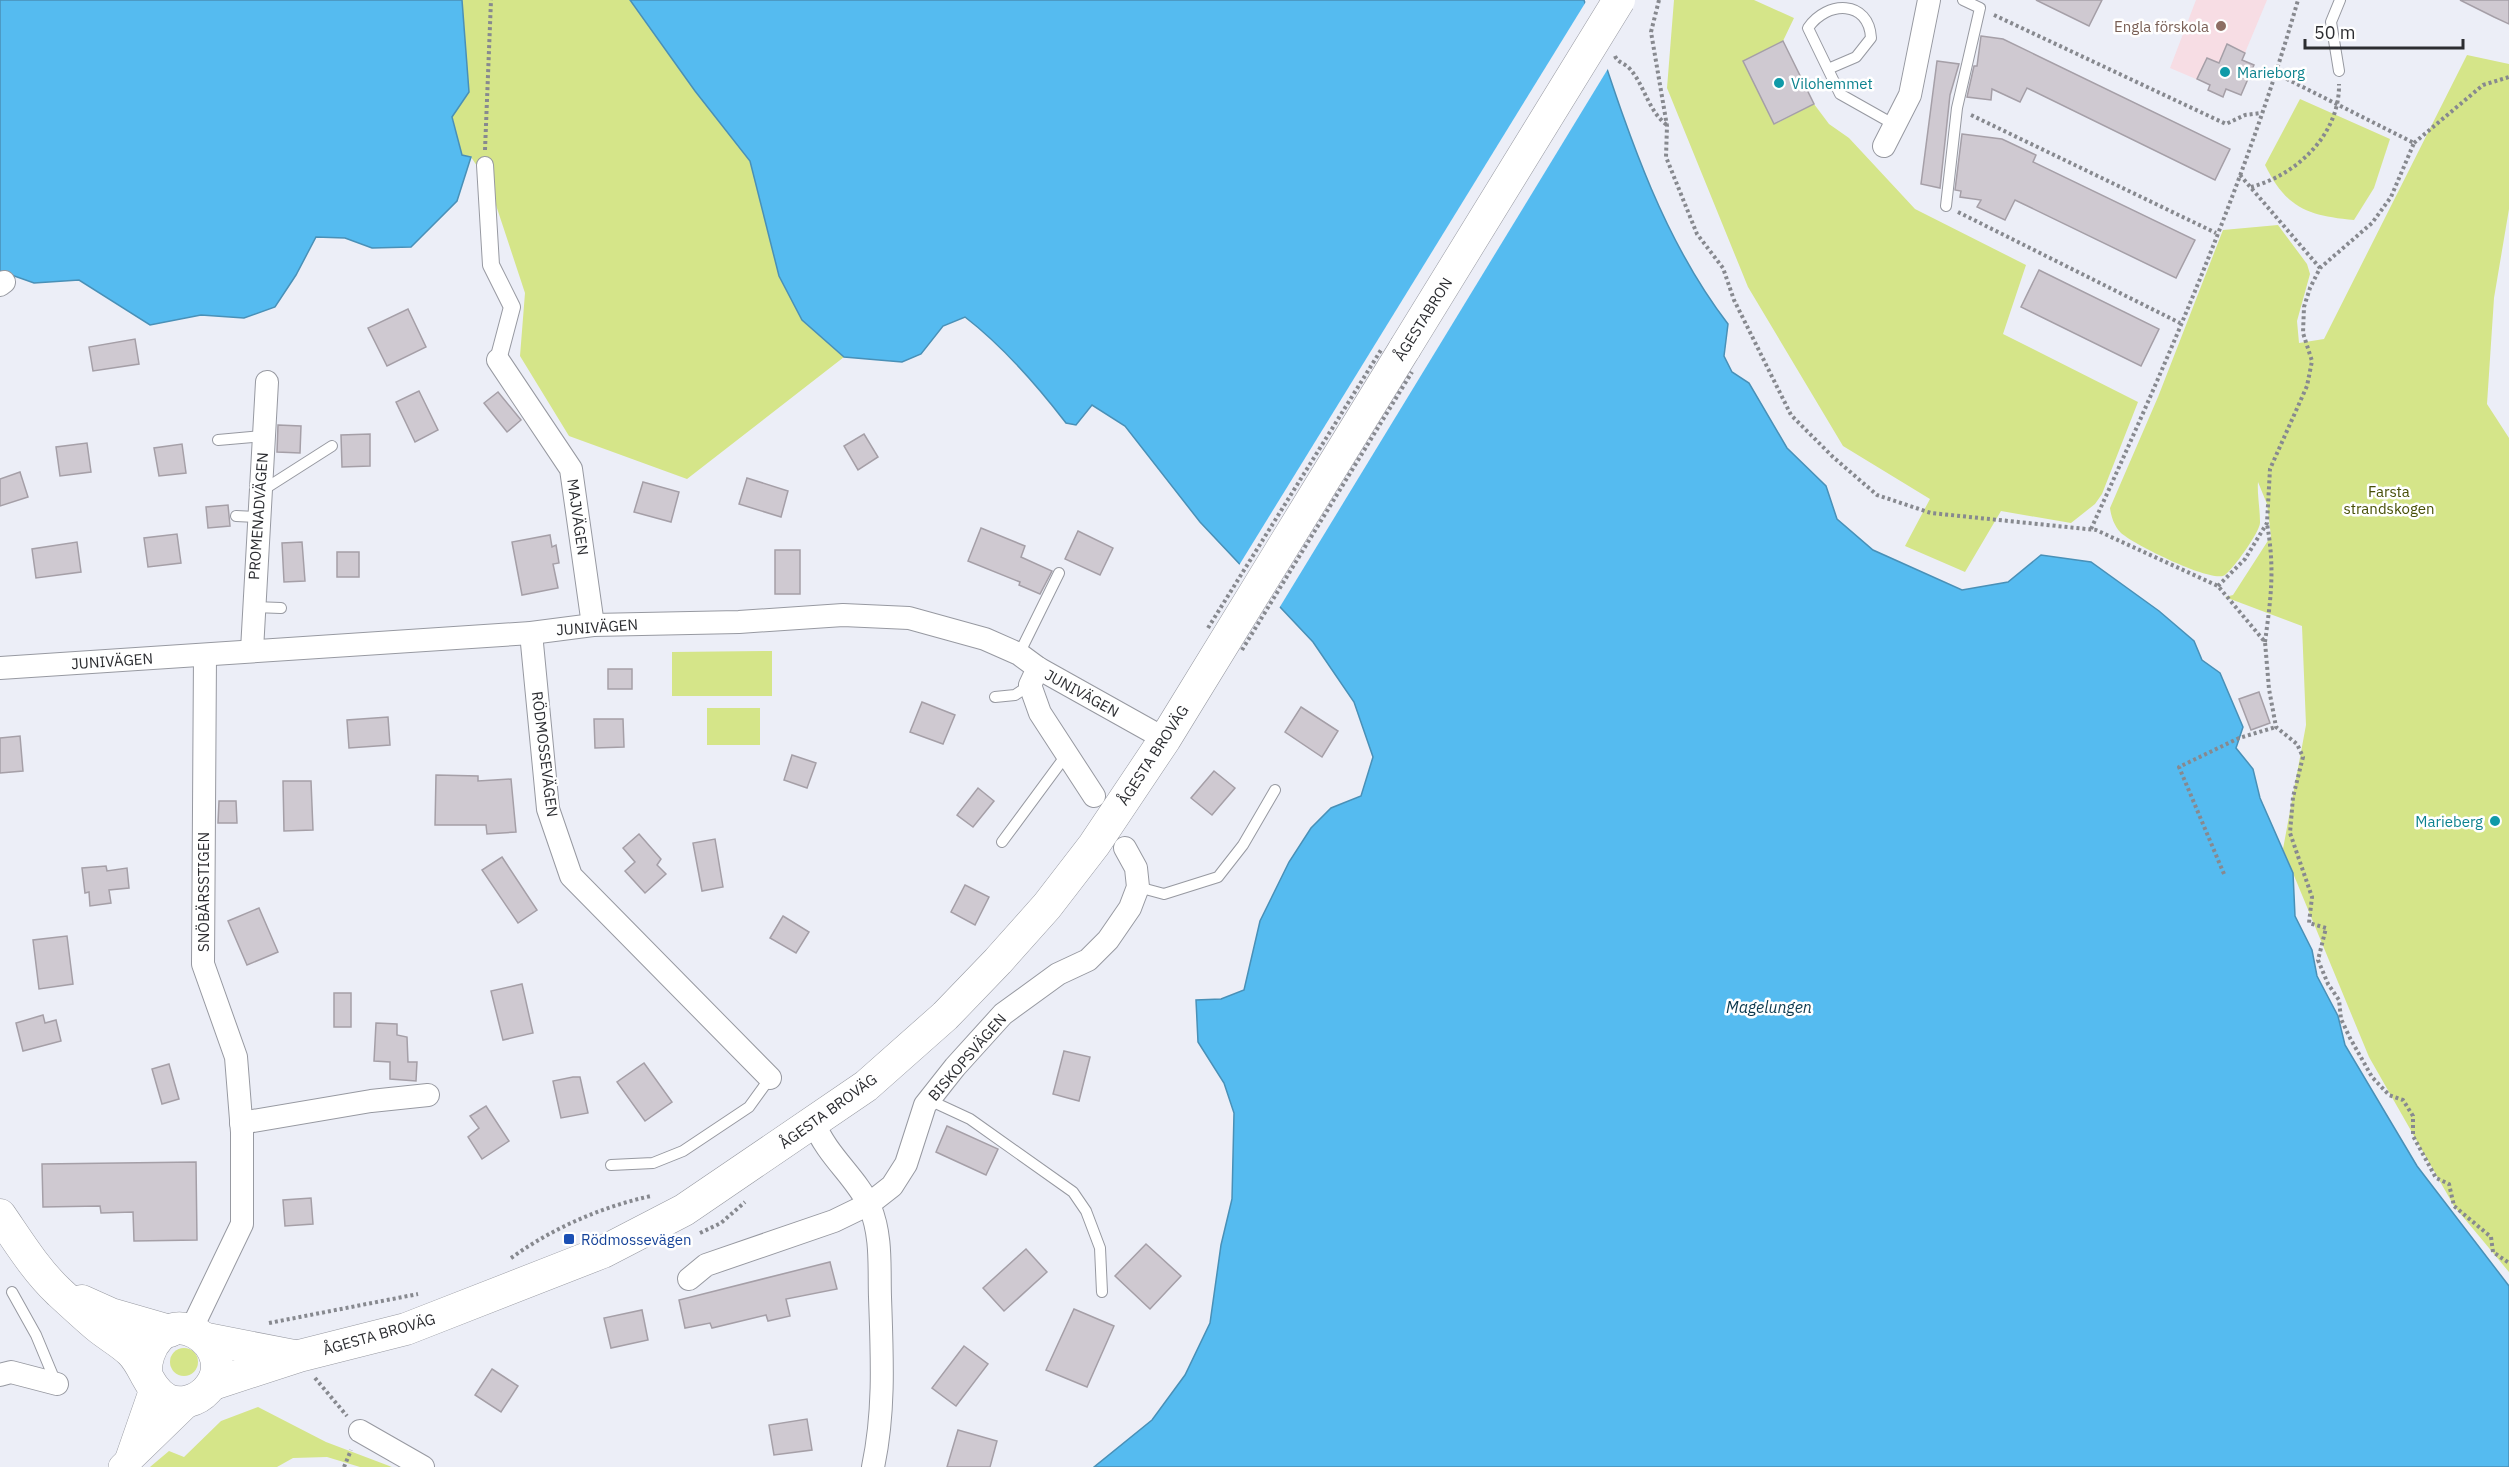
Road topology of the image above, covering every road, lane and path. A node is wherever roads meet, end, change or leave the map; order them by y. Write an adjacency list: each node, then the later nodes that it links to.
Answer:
1 (491, 0): 21 (path)
2 (1619, 0): 42 (main road, ÅGESTABRON, bridge)
3 (1659, 0): 18 (path)
4 (1929, 0): 17 (street)
5 (1963, 0): 8 (lane)
6 (2298, 0): 12 (path)
7 (2340, 0): 11 (lane)
8 (1980, 8): 15 (lane); 16 (path)
9 (1617, 61): 18 (path)
10 (1828, 69): 10 (lane); 17 (lane)
11 (2339, 71): 14 (path)
12 (2277, 74): 14 (path); 16 (path)
13 (2509, 77): 19 (path)
14 (2339, 105): 19 (path); 23 (path)
15 (1957, 108): 24 (lane); 25 (path)
16 (2261, 113): 22 (path)
17 (1895, 125): 20 (street)
18 (1667, 126): 35 (path)
19 (2414, 143): 26 (path)
20 (1884, 146)
21 (485, 165): 28 (street)
22 (2240, 175): 23 (path); 25 (path)
23 (2251, 187): 26 (path)
24 (1946, 206): 27 (path)
25 (2216, 233): 27 (path)
26 (2320, 268): 34 (path)
27 (2180, 323): 35 (path)
28 (498, 360): 40 (street, MAJVÄGEN)
29 (267, 382): 30 (street, PROMENADVÄGEN)
30 (263, 436): 31 (lane); 33 (street, PROMENADVÄGEN)
31 (218, 440)
32 (332, 446): 33 (lane)
33 (260, 492): 38 (street, PROMENADVÄGEN)
34 (2267, 523): 37 (path); 43 (path)
35 (2091, 529): 37 (path)
36 (1059, 573): 45 (lane)
37 (2218, 586): 43 (path)
38 (252, 607): 39 (lane); 44 (street, PROMENADVÄGEN)
39 (281, 608)
40 (593, 625): 41 (street, JUNIVÄGEN); 45 (street, JUNIVÄGEN)
41 (531, 633): 44 (street, JUNIVÄGEN); 59 (street, RÖDMOSSEVÄGEN)
42 (1226, 638): 51 (main road, ÅGESTA BROVÄG)
43 (2265, 642): 50 (path)
44 (252, 650): 46 (street, JUNIVÄGEN)
45 (1019, 654): 48 (street, JUNIVÄGEN)
46 (205, 655): 47 (street, JUNIVÄGEN); 62 (street, SNÖBÄRSSTIGEN)
47 (0, 668)
48 (1034, 677): 49 (lane); 51 (street, JUNIVÄGEN); 52 (street)
49 (995, 697)
50 (2276, 728): 57 (path); 69 (path)
51 (1165, 739): 63 (main road, ÅGESTA BROVÄG)
52 (1067, 754): 54 (street); 55 (lane)
53 (1275, 790): 58 (lane)
54 (1094, 796)
55 (1002, 842)
56 (1125, 848): 58 (street)
57 (2224, 874)
58 (1138, 887): 61 (street, BISKOPSVÄGEN)
59 (770, 1078): 64 (lane)
60 (429, 1095): 62 (street)
61 (929, 1100): 66 (street, BISKOPSVÄGEN); 73 (lane)
62 (242, 1123): 76 (street, SNÖBÄRSSTIGEN)
63 (814, 1124): 66 (street); 77 (main road, ÅGESTA BROVÄG)
64 (611, 1165)
65 (660, 1194): 68 (path)
66 (869, 1204): 70 (street, BISKOPSVÄGEN); 85 (street)
67 (0, 1215): 71 (main road)
68 (509, 1260)
69 (2509, 1263)
70 (689, 1279)
71 (56, 1289): 76 (main road, ÅGESTA BROVÄG); 79 (main road)
72 (12, 1292): 80 (lane)
73 (1102, 1292)
74 (421, 1293): 75 (path)
75 (264, 1324)
76 (189, 1334): 77 (main road, ÅGESTA BROVÄG); 79 (main road); 81 (main road)
77 (304, 1363): 81 (main road, ÅGESTA BROVÄG); 82 (path)
78 (0, 1375): 80 (street)
79 (150, 1382): 81 (main road); 83 (street)
80 (57, 1384)
81 (201, 1392): 83 (street)
82 (360, 1431): 84 (street)
83 (124, 1466)
84 (423, 1467)
85 (873, 1467)

